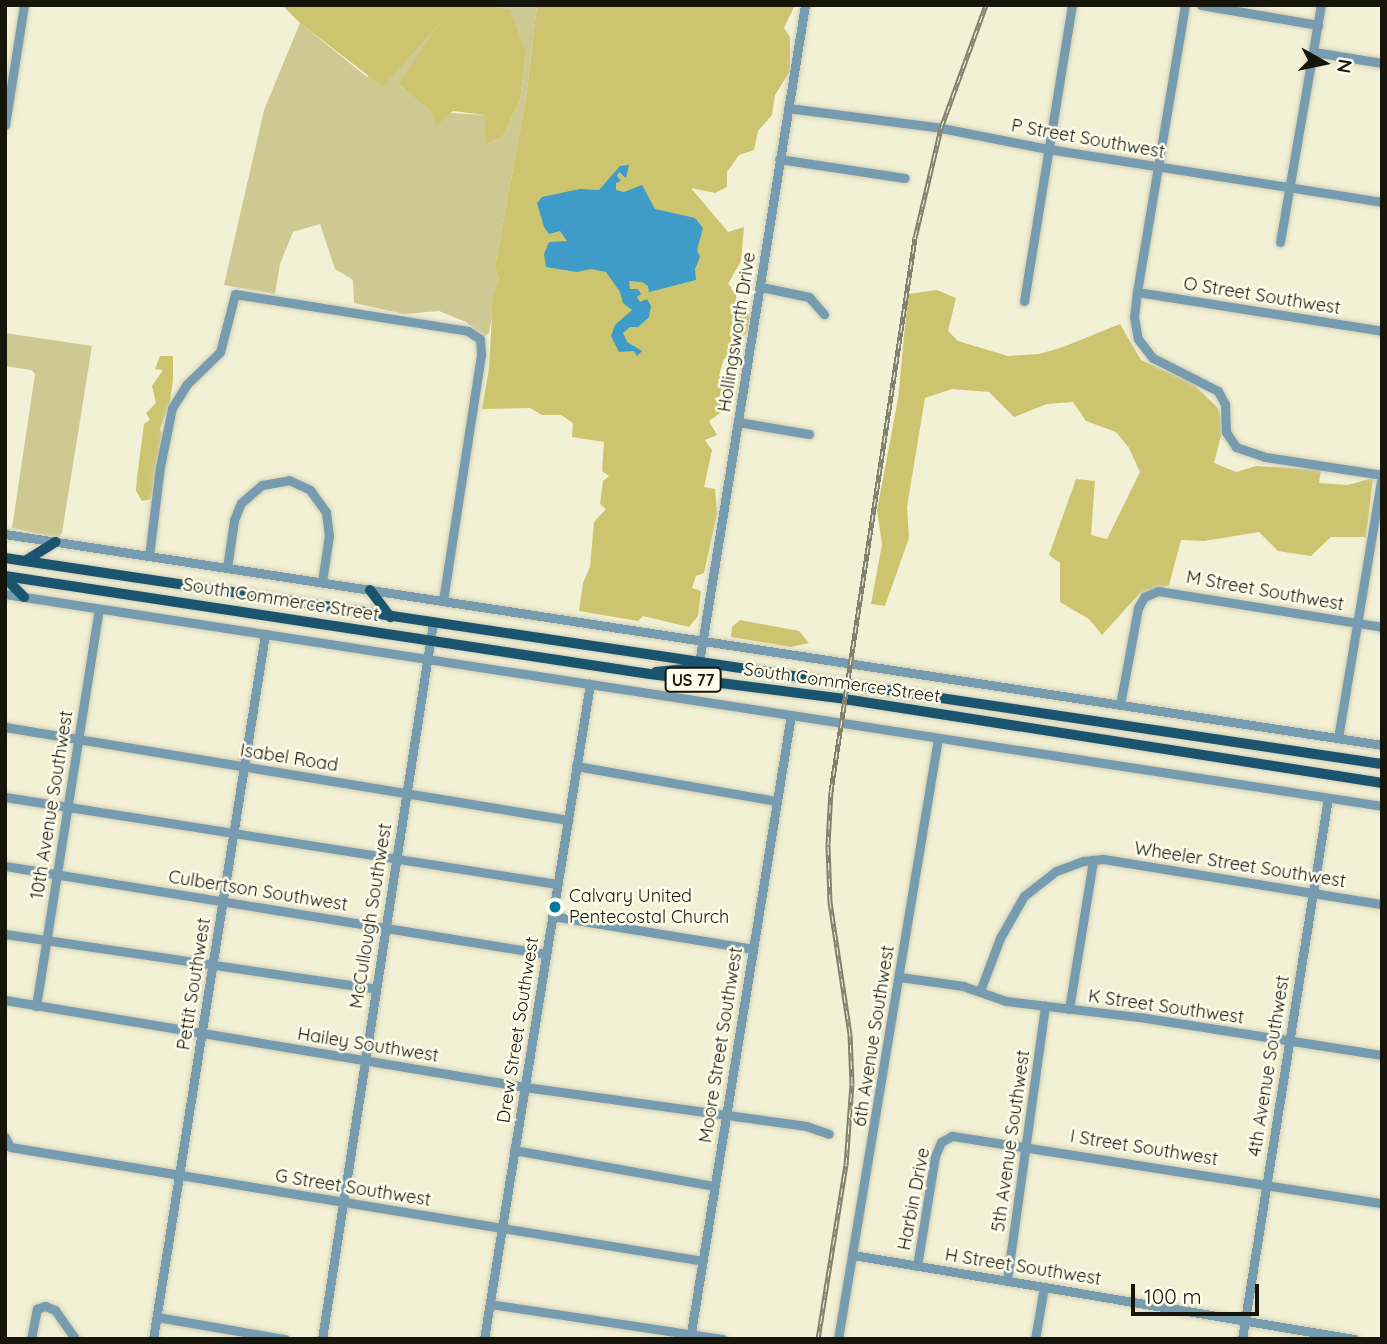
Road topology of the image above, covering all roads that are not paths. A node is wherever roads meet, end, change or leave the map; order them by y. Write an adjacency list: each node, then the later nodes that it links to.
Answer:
1 (24, 5): 10 (street)
2 (805, 5): 11 (street, Hollingsworth Drive)
3 (1072, 5): 13 (street)
4 (1185, 5): 15 (street)
5 (1201, 5): 7 (street)
6 (1321, 5): 7 (street)
7 (1318, 25): 8 (street)
8 (1314, 52): 9 (street); 17 (street)
9 (1382, 63)
10 (8, 90): 12 (street)
11 (788, 108): 13 (street, P Street Southwest); 14 (street, Hollingsworth Drive)
12 (5, 125)
13 (1048, 149): 15 (street, P Street Southwest); 22 (street)
14 (779, 159): 16 (street); 20 (street, Hollingsworth Drive)
15 (1158, 167): 17 (street, P Street Southwest); 21 (street)
16 (905, 178)
17 (1291, 188): 18 (street, P Street Southwest); 19 (street)
18 (1382, 202)
19 (1280, 243)
20 (761, 287): 23 (street); 25 (street, Hollingsworth Drive)
21 (1137, 292): 24 (street, O Street Southwest); 27 (street)
22 (1024, 301)
23 (824, 314)
24 (1382, 331)
25 (738, 422): 26 (street); 47 (street, Hollingsworth Drive)
26 (809, 434)
27 (1382, 475): 43 (street)
28 (5, 534): 29 (street)
29 (56, 542): 30 (street); 32 (main road)
30 (149, 556): 33 (street); 39 (street)
31 (5, 558): 32 (main road, South Commerce Street / US 77)
32 (24, 561): 41 (main road, South Commerce Street / US 77)
33 (227, 568): 35 (street); 35 (street)
34 (5, 577): 38 (main road); 46 (main road, South Commerce Street / US 77)
35 (322, 582): 36 (street)
36 (370, 590): 39 (street); 41 (main road)
37 (5, 594): 38 (street)
38 (24, 597): 40 (street)
39 (443, 601): 47 (street)
40 (99, 609): 45 (street); 57 (street, 10th Avenue Southwest)
41 (390, 617): 42 (main road, South Commerce Street / US 77)
42 (433, 623): 46 (street, McCullough Southwest); 49 (main road, South Commerce Street / US 77)
43 (1357, 623): 44 (street, M Street Southwest); 52 (street, M Street Southwest); 56 (street)
44 (1382, 627)
45 (265, 634): 48 (street); 61 (street, Pettit Southwest)
46 (430, 640): 48 (street, McCullough Southwest); 50 (main road, South Commerce Street / US 77)
47 (703, 641): 49 (street, Hollingsworth Drive); 52 (street)
48 (427, 659): 51 (street); 63 (street, McCullough Southwest)
49 (699, 663): 50 (main road); 59 (main road, South Commerce Street / US 77)
50 (650, 674): 62 (main road, South Commerce Street / US 77)
51 (590, 684): 53 (street); 60 (street, Drew Street Southwest)
52 (1120, 705): 56 (street)
53 (791, 715): 55 (street); 66 (street, Moore Street Southwest)
54 (5, 727): 57 (street, Isabel Road)
55 (938, 738): 65 (street); 86 (street, 6th Avenue Southwest)
56 (1338, 738): 58 (street)
57 (78, 740): 61 (street, Isabel Road); 68 (street, 10th Avenue Southwest)
58 (1382, 745)
59 (1382, 764)
60 (576, 766): 66 (street); 69 (street, Drew Street Southwest)
61 (244, 767): 63 (street, Isabel Road); 70 (street, Pettit Southwest)
62 (1382, 783)
63 (406, 793): 69 (street, Isabel Road); 71 (street, McCullough Southwest)
64 (5, 797): 68 (street)
65 (1328, 798): 67 (street); 76 (street, 4th Avenue Southwest)
66 (777, 801): 83 (street, Moore Street Southwest)
67 (1382, 806)
68 (68, 807): 70 (street); 74 (street, 10th Avenue Southwest)
69 (568, 820): 75 (street, Drew Street Southwest)
70 (233, 833): 71 (street); 77 (street, Pettit Southwest)
71 (396, 859): 75 (street); 80 (street, McCullough Southwest)
72 (1093, 860): 76 (street, Wheeler Street Southwest); 88 (street); 92 (street)
73 (5, 866): 74 (street, Culbertson Southwest)
74 (57, 875): 77 (street, Culbertson Southwest); 82 (street, 10th Avenue Southwest)
75 (558, 884): 79 (street, Drew Street Southwest)
76 (1313, 892): 78 (street, Wheeler Street Southwest); 94 (street, 4th Avenue Southwest)
77 (223, 902): 80 (street, Culbertson Southwest); 85 (street, Pettit Southwest)
78 (1382, 904)
79 (552, 916): 83 (street); 84 (street, Drew Street Southwest)
80 (385, 928): 84 (street, Culbertson Southwest); 87 (street, McCullough Southwest)
81 (5, 934): 82 (street)
82 (47, 941): 85 (street); 90 (street, 10th Avenue Southwest)
83 (753, 949): 98 (street, Moore Street Southwest)
84 (546, 954): 97 (street, Drew Street Southwest)
85 (213, 965): 87 (street); 93 (street, Pettit Southwest)
86 (900, 977): 88 (street); 109 (street, 6th Avenue Southwest)
87 (376, 989): 96 (street, McCullough Southwest)
88 (980, 991): 91 (street)
89 (5, 1000): 90 (street, Hailey Southwest)
90 (36, 1006): 93 (street, Hailey Southwest)
91 (1045, 1006): 92 (street, K Street Southwest); 101 (street, 5th Avenue Southwest)
92 (1069, 1009): 94 (street, K Street Southwest)
93 (202, 1033): 96 (street, Hailey Southwest); 103 (street, Pettit Southwest)
94 (1289, 1041): 95 (street, K Street Southwest); 104 (street, 4th Avenue Southwest)
95 (1382, 1055)
96 (365, 1060): 97 (street, Hailey Southwest); 106 (street, McCullough Southwest)
97 (525, 1087): 98 (street, Hailey Southwest); 102 (street, Drew Street Southwest)
98 (726, 1113): 99 (street, Hailey Southwest); 105 (street, Moore Street Southwest)
99 (829, 1134)
100 (5, 1137): 103 (street, G Street Southwest)
101 (1026, 1146): 104 (street, I Street Southwest); 111 (street, Harbin Drive); 112 (street, 5th Avenue Southwest)
102 (514, 1150): 105 (street); 108 (street, Drew Street Southwest)
103 (178, 1174): 106 (street, G Street Southwest); 115 (street, Pettit Southwest)
104 (1267, 1183): 107 (street, I Street Southwest); 116 (street, 4th Avenue Southwest)
105 (715, 1186): 110 (street, Moore Street Southwest)
106 (343, 1203): 108 (street, G Street Southwest); 122 (street, McCullough Southwest)
107 (1382, 1203)
108 (502, 1229): 110 (street, G Street Southwest); 114 (street, Drew Street Southwest)
109 (853, 1255): 111 (street, H Street Southwest); 125 (street, 6th Avenue Southwest)
110 (703, 1261): 117 (street, Moore Street Southwest)
111 (917, 1266): 112 (street, H Street Southwest)
112 (1007, 1280): 113 (street, H Street Southwest)
113 (1044, 1287): 116 (street, H Street Southwest); 126 (street)
114 (490, 1304): 117 (street); 123 (street, Drew Street Southwest)
115 (157, 1317): 120 (street, Pettit Southwest); 121 (street)
116 (1245, 1319): 127 (street, 4th Avenue Southwest); 128 (street, H Street Southwest)
117 (690, 1336): 124 (street)
118 (31, 1339): 119 (street)
119 (75, 1339)
120 (153, 1339)
121 (285, 1339)
122 (322, 1339)
123 (484, 1339)
124 (722, 1339)
125 (838, 1339)
126 (1035, 1339)
127 (1242, 1339)
128 (1354, 1339)

